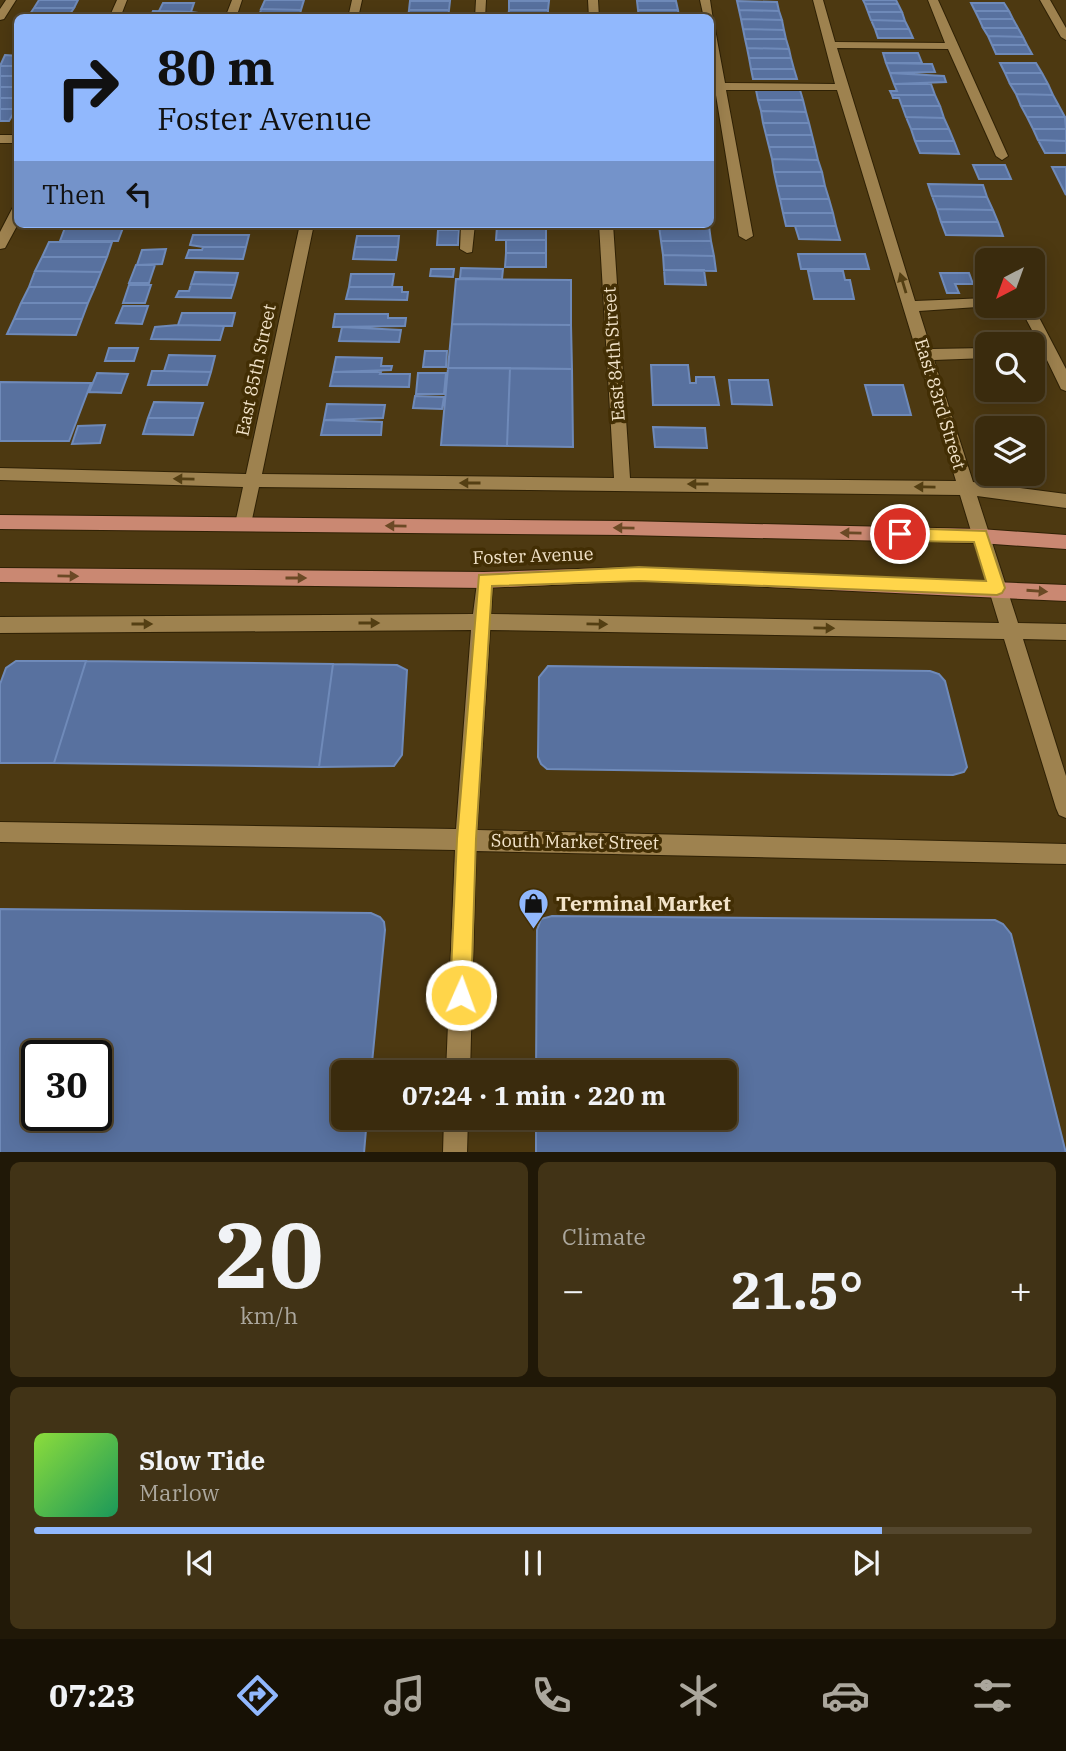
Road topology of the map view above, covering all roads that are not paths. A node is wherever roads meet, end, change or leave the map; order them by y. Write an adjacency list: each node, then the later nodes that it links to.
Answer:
1 (11, 0): 5 (street)
2 (818, 0): 7 (street, East 83rd Street)
3 (933, 0): 8 (street)
4 (1045, 0): 6 (street)
5 (0, 17)
6 (1066, 37)
7 (832, 45): 8 (street); 10 (street, East 83rd Street)
8 (953, 46): 11 (street)
9 (715, 86): 10 (street); 16 (street)
10 (842, 87): 20 (street, East 83rd Street, one-way to 10)
11 (1002, 156)
12 (14, 218): 17 (street)
13 (306, 228): 28 (street, East 85th Street)
14 (468, 228): 18 (street)
15 (606, 228): 29 (street, East 84th Street)
16 (746, 236)
17 (0, 245)
18 (467, 249)
19 (975, 303): 20 (street)
20 (910, 306): 25 (street, East 83rd Street)
21 (1033, 318): 23 (street)
22 (1045, 350): 23 (street)
23 (1050, 350): 26 (street)
24 (975, 353): 25 (street)
25 (925, 355): 30 (street, East 83rd Street)
26 (1066, 385)
27 (0, 474): 28 (street, one-way to 27)
28 (253, 481): 29 (street, one-way to 28); 33 (street, East 85th Street)
29 (622, 483): 30 (street, one-way to 29)
30 (965, 488): 31 (street); 34 (street, East 83rd Street)
31 (1066, 501)
32 (0, 522): 33 (main road, Foster Avenue)
33 (243, 524): 34 (main road, Foster Avenue, one-way to 33)
34 (980, 536): 35 (main road, Foster Avenue); 38 (street, East 83rd Street)
35 (1066, 542)
36 (0, 575): 37 (main road, Foster Avenue, one-way to 37)
37 (484, 580): 38 (main road, Foster Avenue); 40 (street)
38 (997, 588): 39 (main road, Foster Avenue, one-way to 39); 42 (street, East 83rd Street)
39 (1066, 593)
40 (482, 622): 41 (street, one-way to 40); 42 (street, one-way to 42); 46 (street)
41 (0, 625)
42 (1010, 631): 43 (street); 44 (street, East 83rd Street)
43 (1066, 632)
44 (1066, 808)
45 (0, 832): 46 (street, South Market Street)
46 (466, 839): 47 (street, South Market Street); 48 (street)
47 (1066, 854)
48 (458, 1060)
49 (456, 1130): 50 (street)
50 (455, 1152)

